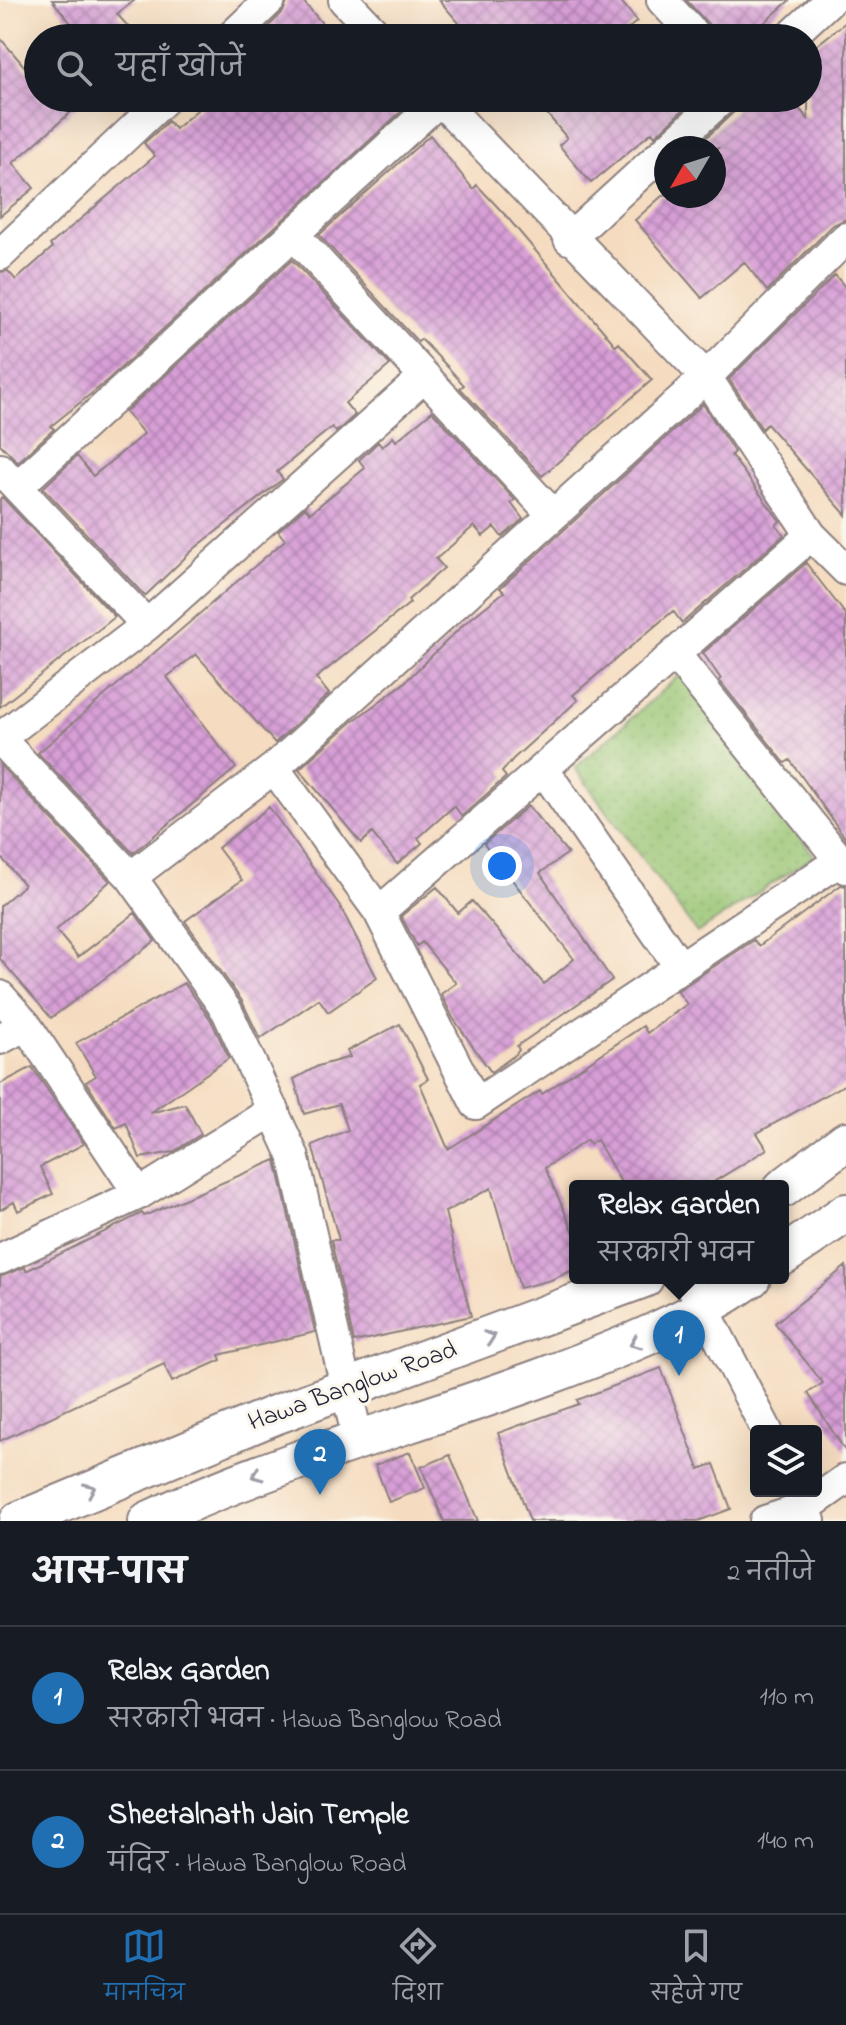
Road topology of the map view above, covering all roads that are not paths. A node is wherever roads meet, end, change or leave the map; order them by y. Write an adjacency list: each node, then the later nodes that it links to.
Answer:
1 (270, 0): 5 (street)
2 (344, 0): 6 (street)
3 (662, 0): 7 (street)
4 (830, 0): 8 (street)
5 (245, 24)
6 (367, 24)
7 (684, 24)
8 (804, 24)
9 (151, 112): 18 (street)
10 (425, 112): 15 (street)
11 (451, 112): 17 (street)
12 (708, 112): 13 (street)
13 (681, 136)
14 (654, 161): 17 (street)
15 (293, 234): 19 (street); 21 (street)
16 (846, 238): 20 (street)
17 (569, 239): 20 (street)
18 (0, 255)
19 (424, 377): 22 (street); 25 (street)
20 (706, 377): 22 (street); 23 (street)
21 (8, 478): 25 (street)
22 (553, 515): 28 (street)
23 (811, 535): 24 (street); 26 (street)
24 (846, 570)
25 (147, 625): 27 (street)
26 (675, 654): 29 (street); 30 (street)
27 (0, 738): 31 (street)
28 (274, 768): 31 (street); 32 (street)
29 (544, 770): 32 (street); 33 (street)
30 (843, 864): 33 (street)
31 (131, 877): 36 (street)
32 (379, 912): 33 (street)
33 (680, 967)
34 (0, 996): 35 (street)
35 (13, 1032): 39 (street)
36 (274, 1110): 39 (street); 46 (street)
37 (846, 1141): 38 (street)
38 (789, 1184)
39 (139, 1194): 42 (street)
40 (846, 1213): 41 (street)
41 (789, 1252)
42 (0, 1259)
43 (628, 1284): 46 (street, Hawa Banglow Road, one-way to 43)
44 (729, 1284): 45 (street, Hawa Banglow Road)
45 (697, 1293): 47 (street); 48 (street, Hawa Banglow Road, one-way to 48)
46 (345, 1389): 48 (street); 51 (street, Hawa Banglow Road, one-way to 46)
47 (764, 1425)
48 (358, 1440): 52 (street, Hawa Banglow Road, one-way to 52)
49 (846, 1479): 50 (street)
50 (804, 1507): 53 (street)
51 (19, 1521)
52 (148, 1521)
53 (765, 1521)

